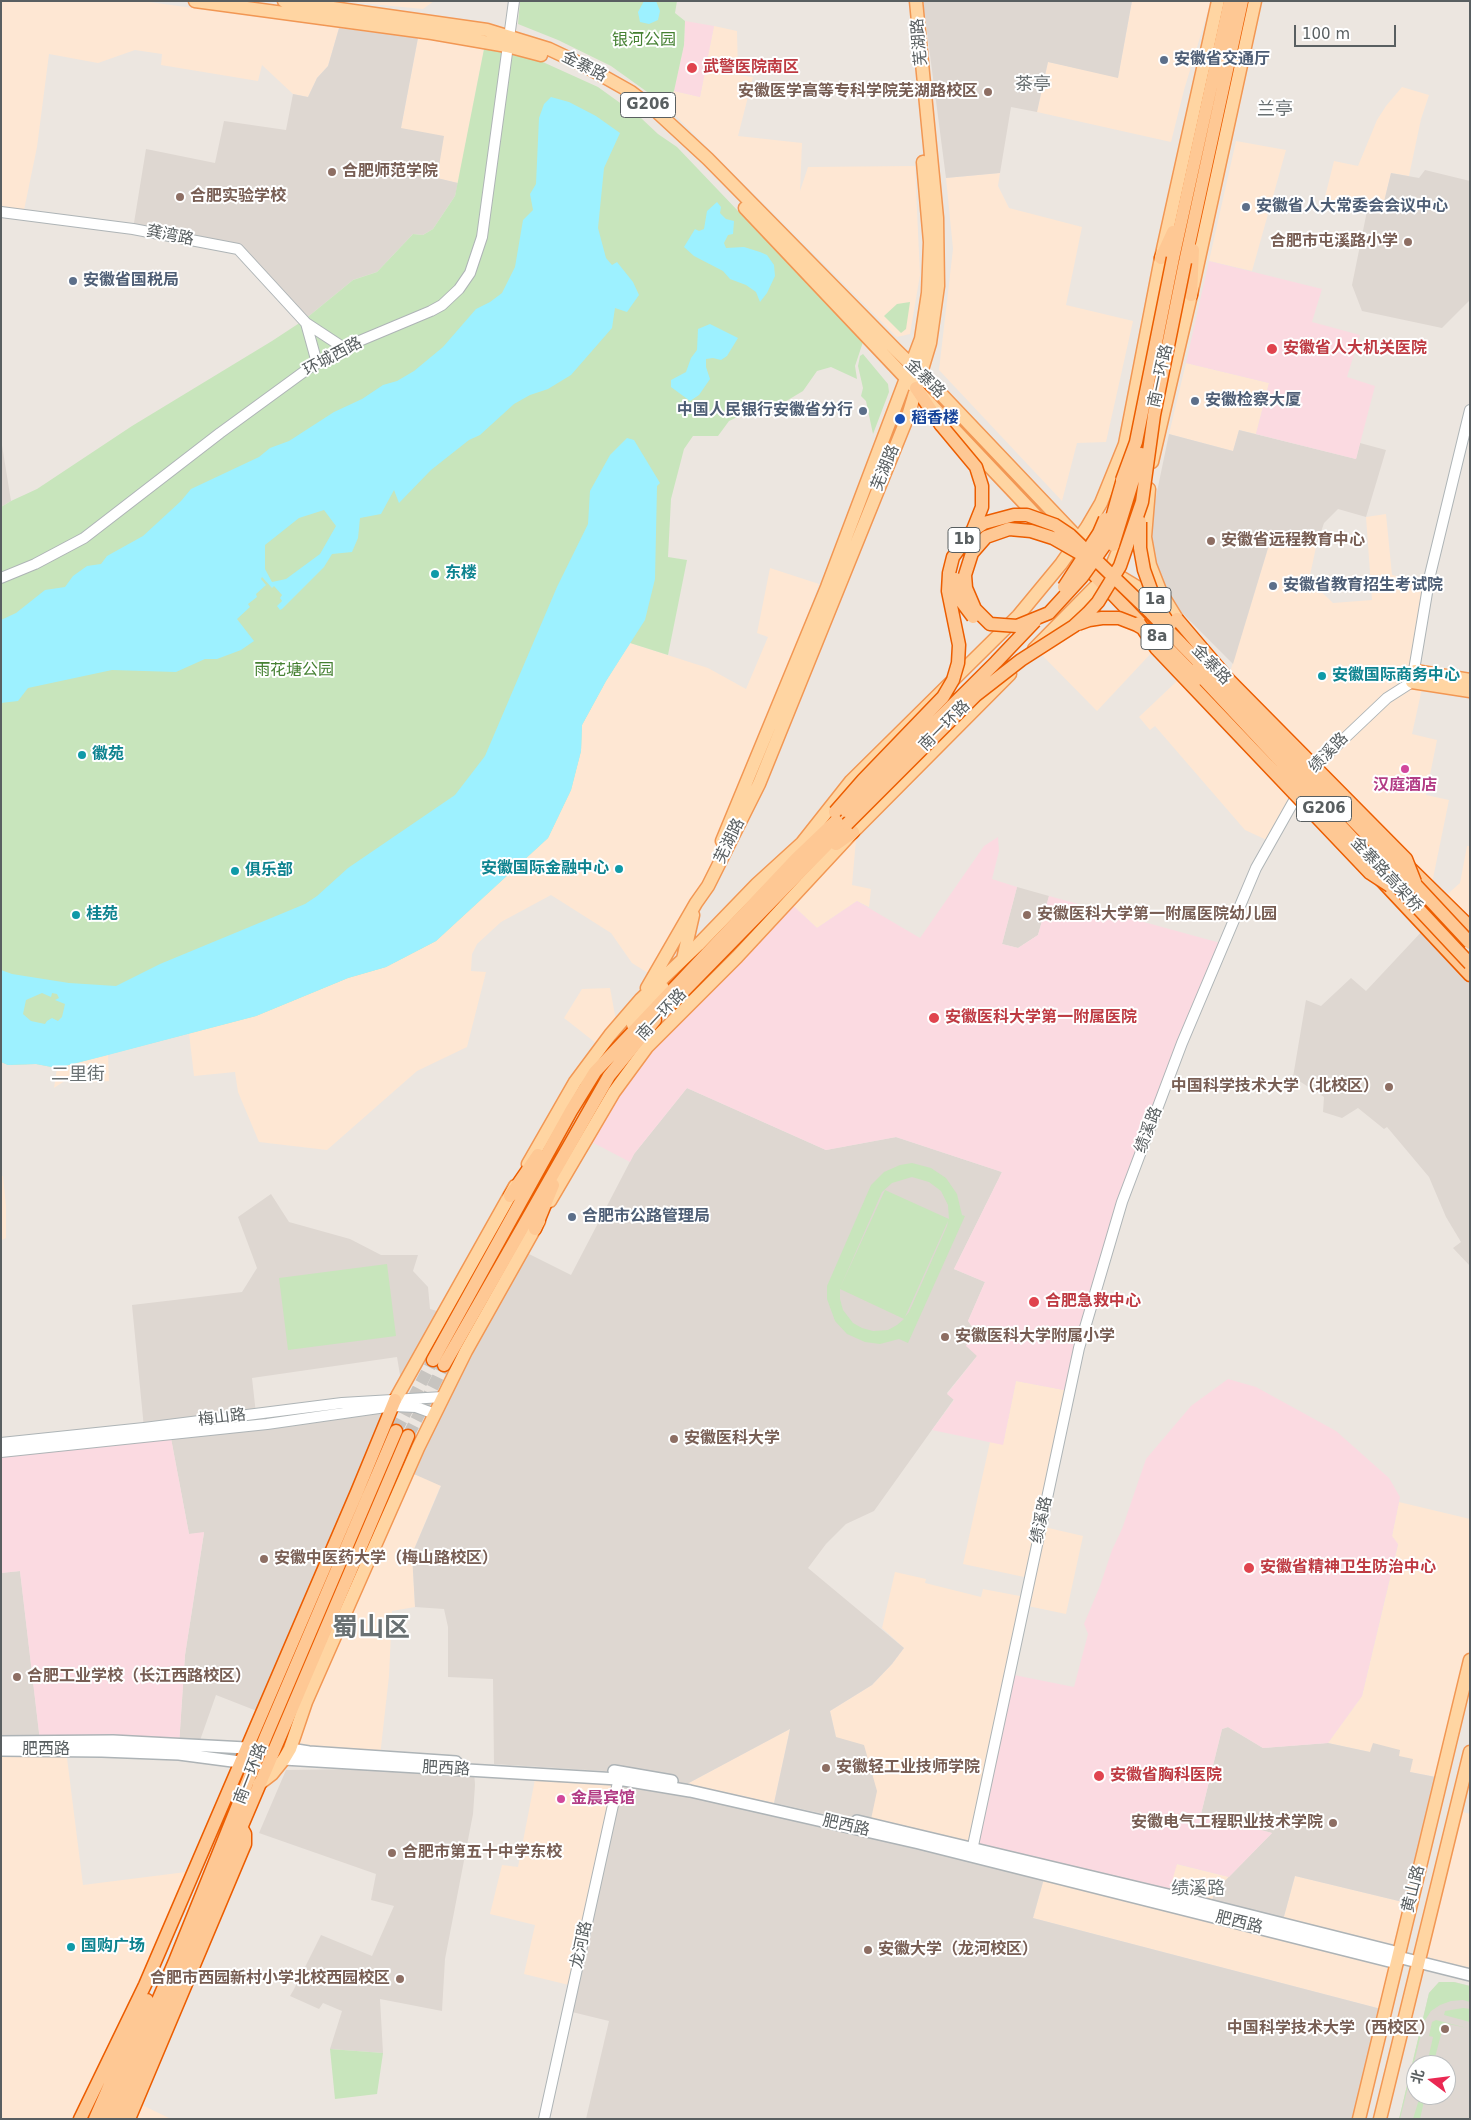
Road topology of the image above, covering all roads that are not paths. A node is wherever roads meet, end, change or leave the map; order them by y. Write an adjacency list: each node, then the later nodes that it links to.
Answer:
1 (195, 1): 10 (main road, 金寨路)
2 (284, 1): 10 (main road, 金寨路 / G206)
3 (514, 1): 10 (street, 环城西路)
4 (909, 1): 18 (main road, 芜湖路)
5 (916, 1): 18 (main road, 芜湖路)
6 (1218, 1): 13 (main road)
7 (1230, 1): 13 (highway, 南一环路)
8 (1242, 1): 12 (highway, 南一环路)
9 (1255, 1): 14 (main road)
10 (508, 41): 16 (street, 环城西路); 18 (main road, 金寨路 / G206); 19 (main road, 金寨路)
11 (1, 212): 15 (street, 龚湾路)
12 (1194, 222): 13 (highway, 南一环路); 14 (highway)
13 (1173, 259): 22 (highway, 南一环路, bridge); 24 (highway, 南一环路, bridge); 26 (main road)
14 (1191, 295): 23 (main road)
15 (306, 323): 16 (street); 17 (street)
16 (344, 348): 17 (street, 环城西路)
17 (317, 363): 29 (street, 环城西路)
18 (916, 370): 19 (main road, 芜湖路); 20 (main road, 芜湖路); 26 (main road, 金寨路)
19 (907, 378): 20 (main road, 金寨路); 48 (main road, 芜湖路)
20 (916, 388): 22 (highway, bridge); 27 (main road, 金寨路); 48 (main road, 芜湖路)
21 (1470, 410): 35 (street)
22 (1154, 415): 25 (highway, 南一环路, bridge)
23 (1150, 470): 28 (main road); 31 (main road)
24 (1125, 472): 39 (highway, 金寨路高架桥 / G206, bridge); 42 (highway, 南一环路, bridge)
25 (1142, 502): 33 (highway, 南一环路, bridge); 36 (highway, 1a, bridge)
26 (1079, 539): 27 (main road); 28 (main road, 金寨路)
27 (1071, 550): 30 (highway); 45 (main road)
28 (1110, 570): 30 (main road); 40 (main road, 金寨路)
29 (1, 578)
30 (1100, 582): 32 (highway); 34 (main road)
31 (1177, 619): 46 (highway, bridge)
32 (1139, 623): 34 (main road); 41 (highway); 47 (highway, bridge)
33 (1074, 626): 39 (highway, 8a, bridge); 42 (highway, 南一环路, bridge)
34 (1038, 645): 42 (main road)
35 (1413, 676): 37 (main road); 38 (main road); 40 (street, 绩溪路)
36 (1216, 678): 42 (highway, 1b, bridge); 46 (highway, 金寨路高架桥, bridge)
37 (1470, 680)
38 (1470, 691)
39 (1221, 698): 47 (highway, 金寨路高架桥 / G206, bridge)
40 (1311, 769): 41 (street, 绩溪路); 43 (main road, 金寨路)
41 (1298, 792): 53 (highway); 79 (street, 绩溪路)
42 (844, 821): 44 (main road, 1b); 44 (highway); 59 (main road)
43 (1404, 862): 49 (highway, 金寨路)
44 (801, 863): 45 (main road); 55 (highway, 南一环路); 57 (highway, 南一环路)
45 (756, 884): 51 (main road)
46 (1416, 885): 50 (highway, 金寨路高架桥, bridge)
47 (1403, 894): 52 (highway, 金寨路高架桥 / G206, bridge)
48 (696, 903): 51 (main road); 54 (main road, 芜湖路)
49 (1470, 927)
50 (1470, 943)
51 (683, 962): 54 (main road); 55 (main road)
52 (1470, 964)
53 (1470, 975)
54 (641, 999): 58 (main road)
55 (595, 1072): 56 (highway, 南一环路)
56 (571, 1111): 57 (highway, 南一环路); 58 (highway)
57 (572, 1138): 59 (highway)
58 (510, 1196): 61 (main road)
59 (535, 1229): 60 (main road)
60 (443, 1397): 61 (street, 梅山路); 62 (main road)
61 (394, 1403): 62 (street, 梅山路); 65 (street, 梅山路); 66 (street, 梅山路); 67 (highway)
62 (435, 1414): 74 (main road)
63 (396, 1431): 69 (highway, 南一环路)
64 (408, 1436): 77 (highway, 南一环路)
65 (1, 1443)
66 (1, 1452)
67 (294, 1637): 69 (main road); 71 (highway)
68 (1470, 1660): 81 (main road, 黄山路)
69 (266, 1736): 80 (highway, 南一环路); 85 (highway)
70 (1, 1742): 71 (main road, 肥西路)
71 (246, 1748): 75 (highway)
72 (1, 1750): 75 (main road, 肥西路)
73 (1470, 1752): 82 (main road, 黄山路)
74 (287, 1754): 76 (main road, 肥西路); 77 (main road)
75 (240, 1762): 84 (highway)
76 (619, 1775): 79 (main road, 肥西路); 89 (street, 龙河路)
77 (259, 1784): 78 (highway, 南一环路)
78 (241, 1827): 80 (highway, 南一环路); 88 (highway)
79 (972, 1852): 81 (main road, 肥西路)
80 (221, 1864): 86 (highway, 南一环路); 87 (highway, 南一环路)
81 (1398, 1958): 82 (main road, 肥西路); 90 (main road, 黄山路)
82 (1419, 1963): 83 (main road, 肥西路); 91 (main road, 黄山路)
83 (1470, 1975)
84 (80, 2119)
85 (95, 2119)
86 (107, 2119)
87 (117, 2119)
88 (129, 2119)
89 (544, 2119)
90 (1359, 2119)
91 (1380, 2119)

